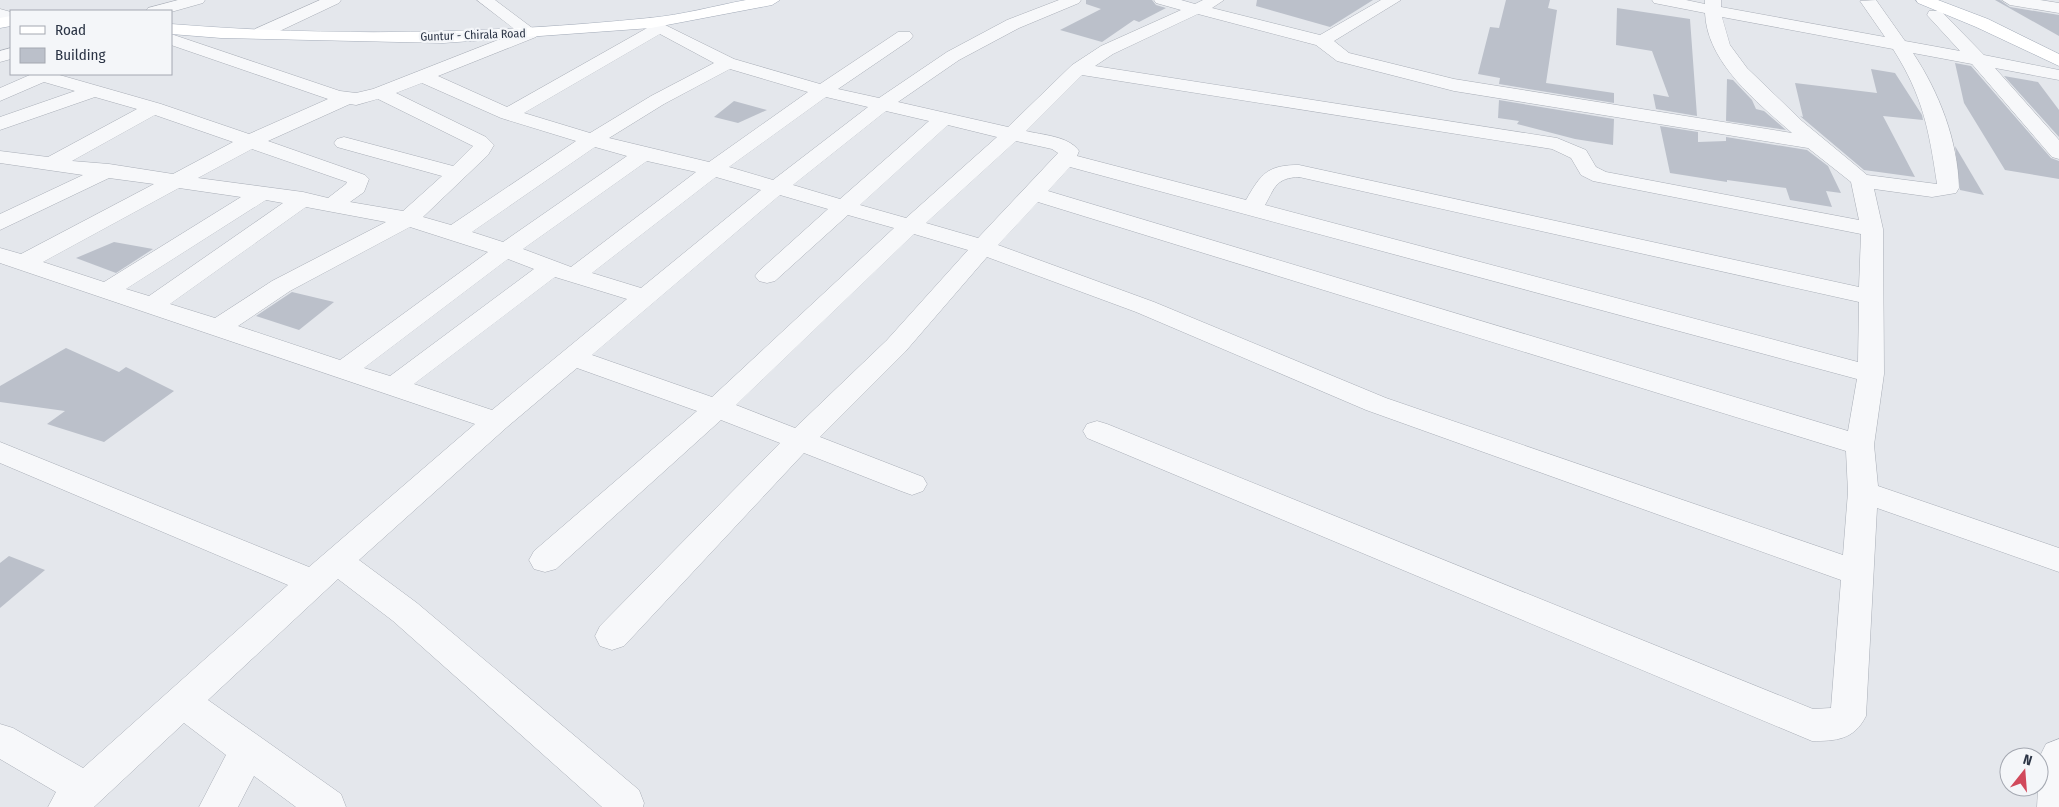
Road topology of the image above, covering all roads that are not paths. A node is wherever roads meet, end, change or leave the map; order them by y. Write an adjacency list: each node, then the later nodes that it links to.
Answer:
1 (197, 0): 16 (street)
2 (333, 0): 21 (street)
3 (485, 0): 20 (street)
4 (772, 0): 18 (main road, Guntur - Chirala Road)
5 (1073, 0): 38 (street)
6 (1162, 0): 13 (street)
7 (1393, 0): 23 (street)
8 (1660, 0): 14 (street)
9 (1924, 0): 26 (main road)
10 (1953, 0): 25 (main road)
11 (2010, 0): 15 (street)
12 (1868, 1): 24 (street)
13 (1206, 5): 23 (street); 29 (street)
14 (1713, 5): 24 (street); 46 (street)
15 (2059, 8)
16 (158, 10)
17 (1935, 15): 27 (street)
18 (655, 26): 20 (main road, Guntur - Chirala Road); 28 (street); 40 (street)
19 (172, 32): 21 (main road, Guntur - Chirala Road); 37 (street)
20 (530, 33): 21 (main road, Guntur - Chirala Road); 32 (street)
21 (261, 34)
22 (904, 36): 33 (street)
23 (1322, 41): 46 (street)
24 (1899, 44): 27 (street); 56 (street)
25 (2059, 48)
26 (2059, 60)
27 (1980, 61): 31 (street); 48 (street)
28 (728, 63): 33 (street); 44 (street)
29 (1078, 69): 43 (street); 68 (street)
30 (45, 75): 34 (street); 36 (street)
31 (2059, 75)
32 (424, 77): 35 (street); 40 (street)
33 (820, 90): 38 (street); 53 (street)
34 (94, 91): 39 (street); 42 (street)
35 (380, 93): 37 (street); 55 (street)
36 (0, 95)
37 (346, 98): 45 (street)
38 (883, 104): 41 (street); 58 (street)
39 (154, 108): 45 (street); 52 (street)
40 (508, 114): 44 (street)
41 (944, 118): 43 (street); 63 (street)
42 (0, 124)
43 (1012, 134): 51 (street); 67 (street)
44 (594, 139): 49 (street); 69 (street)
45 (251, 141): 57 (street); 62 (street)
46 (1810, 142): 56 (street)
47 (344, 143): 55 (street)
48 (2059, 153)
49 (643, 154): 53 (street); 71 (street)
50 (0, 157): 52 (street)
51 (1066, 159): 60 (street); 64 (street)
52 (51, 164): 54 (street)
53 (712, 168): 58 (street); 73 (street)
54 (108, 170): 57 (street); 66 (street)
55 (457, 173): 65 (street)
56 (1861, 180): 68 (street)
57 (177, 181): 59 (street); 72 (street)
58 (776, 188): 63 (street); 76 (street)
59 (262, 193): 61 (street); 75 (street)
60 (1035, 194): 70 (street); 88 (street)
61 (303, 200): 62 (street); 78 (street)
62 (334, 204): 65 (street)
63 (845, 207): 67 (street); 74 (street)
64 (1253, 207): 77 (street); 82 (street)
65 (408, 218): 69 (street); 79 (street)
66 (0, 223)
67 (912, 226): 70 (street); 84 (street)
68 (1872, 229): 77 (street)
69 (455, 233): 71 (street)
70 (983, 248): 87 (street); 95 (street)
71 (506, 250): 73 (street); 81 (street)
72 (12, 259): 75 (street)
73 (563, 272): 76 (street); 83 (street)
74 (767, 276)
75 (106, 291): 78 (street)
76 (645, 297): 80 (street)
77 (1871, 297): 82 (street)
78 (151, 306): 79 (street)
79 (217, 328): 81 (street)
80 (575, 358): 84 (street); 85 (street)
81 (344, 370): 83 (street)
82 (1871, 374): 88 (street)
83 (392, 386): 85 (street)
84 (717, 408): 87 (street); 92 (street)
85 (496, 421): 94 (street)
86 (1097, 431): 95 (street)
87 (800, 440): 90 (street); 96 (street)
88 (1860, 445): 91 (street)
89 (0, 452): 94 (street)
90 (912, 484)
91 (1863, 492): 93 (street); 95 (street)
92 (544, 560)
93 (2059, 560)
94 (325, 572): 97 (street); 102 (street)
95 (1858, 573)
96 (612, 636)
97 (182, 701): 99 (street); 101 (street)
98 (0, 740): 101 (street)
99 (248, 751): 103 (street); 104 (street)
100 (2059, 756): 105 (street)
101 (77, 798)
102 (625, 804)
103 (218, 807)
104 (327, 807)
105 (2056, 807)

